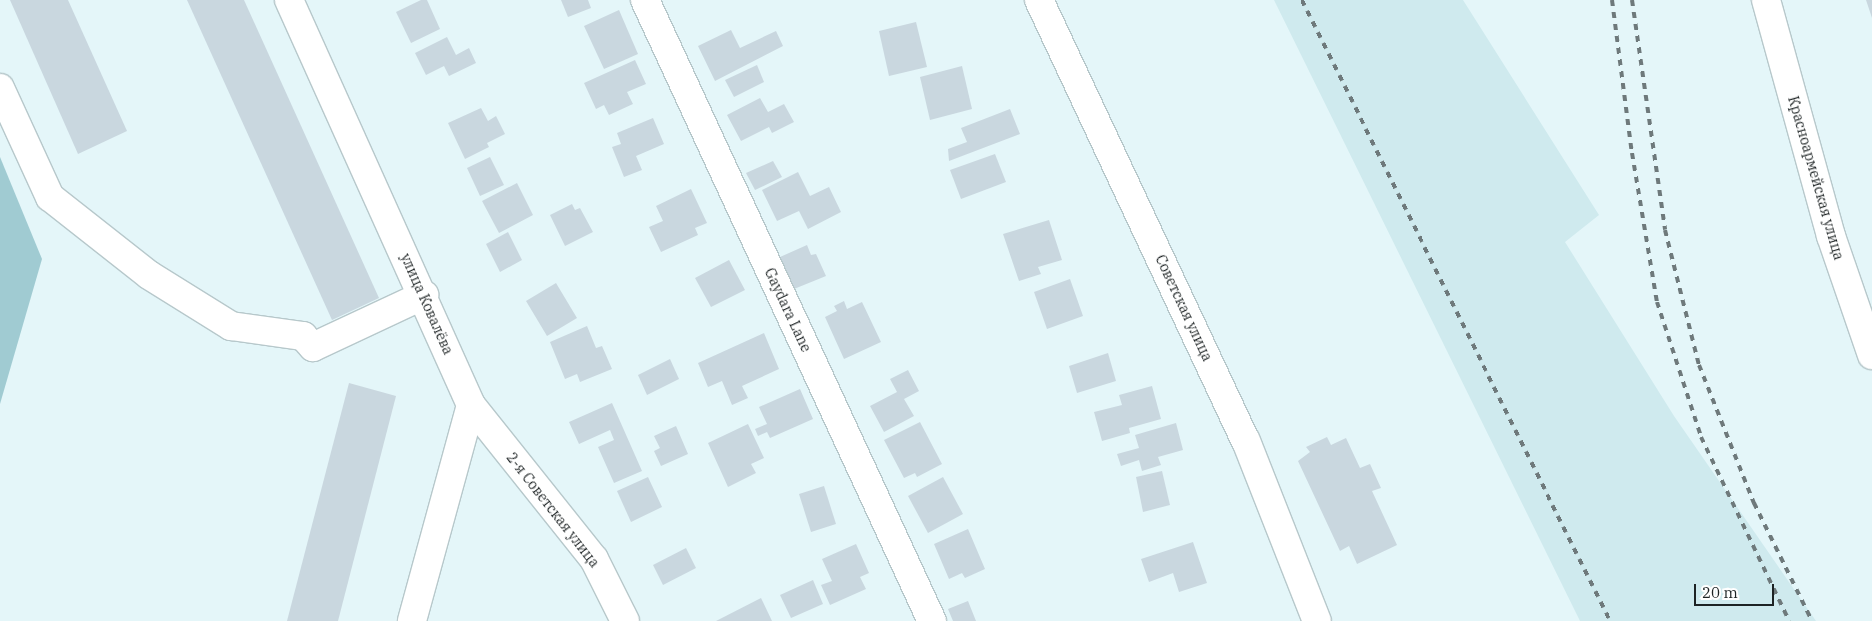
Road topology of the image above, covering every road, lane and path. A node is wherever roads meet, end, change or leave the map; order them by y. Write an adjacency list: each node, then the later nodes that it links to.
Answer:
1 (289, 0): 6 (street, улица Ковалёва)
2 (645, 0): 11 (street, Gaydara Lane)
3 (1039, 0): 12 (street, Советская улица)
4 (1766, 0): 7 (street, Красноармейская улица)
5 (0, 88): 6 (street)
6 (424, 295): 8 (street, улица Ковалёва)
7 (1872, 355)
8 (471, 405): 9 (street); 10 (street, 2-я Советская улица)
9 (412, 621)
10 (625, 621)
11 (932, 621)
12 (1317, 621)

